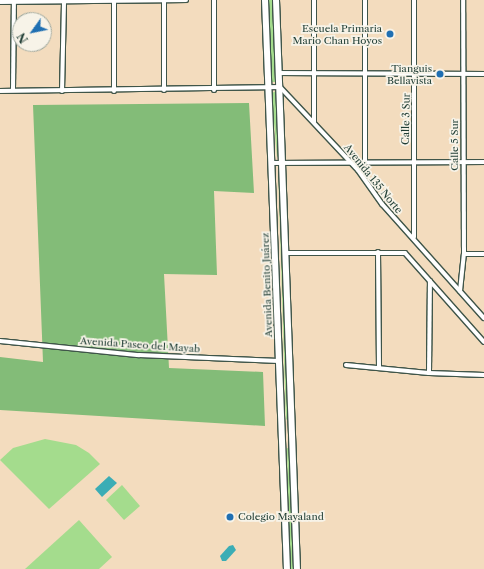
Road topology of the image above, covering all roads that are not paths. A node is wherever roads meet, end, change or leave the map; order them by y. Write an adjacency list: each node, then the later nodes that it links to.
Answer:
1 (64, 0): 2 (street); 12 (street); 26 (street)
2 (114, 0): 3 (street); 27 (street)
3 (164, 0): 4 (street); 23 (street)
4 (186, 0)
5 (214, 0): 24 (street)
6 (265, 0): 21 (main road, Avenida Benito Juárez)
7 (276, 0): 15 (main road, Avenida Benito Juárez)
8 (314, 0): 14 (street)
9 (365, 0): 16 (street)
10 (414, 0): 17 (street, Calle 3 Sur)
11 (463, 0): 18 (street, Calle 5 Sur)
12 (14, 1): 13 (street); 22 (street)
13 (0, 2)
14 (315, 72): 15 (street); 16 (street); 28 (street)
15 (278, 73): 20 (main road, Avenida Benito Juárez)
16 (365, 74): 17 (street); 30 (street)
17 (415, 74): 18 (street); 31 (street, Calle 3 Sur)
18 (464, 74): 19 (street); 32 (street, Calle 5 Sur)
19 (484, 74)
20 (280, 87): 21 (street); 28 (street, Avenida 135 Norte); 35 (main road, Avenida Benito Juárez)
21 (269, 89): 24 (street); 34 (main road, Avenida Benito Juárez)
22 (13, 90): 25 (street); 26 (street)
23 (164, 90): 24 (street); 27 (street)
24 (214, 90)
25 (0, 91)
26 (62, 91): 27 (street)
27 (114, 91)
28 (314, 122): 29 (street, Avenida 135 Norte)
29 (351, 162): 30 (street); 35 (street); 36 (street, Avenida 135 Norte)
30 (365, 162): 31 (street)
31 (413, 162): 32 (street); 36 (street, Calle 3 Sur)
32 (463, 162): 33 (street); 39 (street, Calle 5 Sur)
33 (484, 162)
34 (272, 163): 35 (street); 46 (main road, Avenida Benito Juárez)
35 (282, 163): 38 (main road, Avenida Benito Juárez)
36 (414, 238): 42 (street, Avenida 135 Norte)
37 (378, 252): 38 (street); 41 (street); 48 (street)
38 (286, 253): 52 (main road, Avenida Benito Juárez)
39 (464, 254): 40 (street); 42 (street, Calle 5 Sur)
40 (484, 254)
41 (430, 281): 45 (street); 49 (street)
42 (460, 291): 43 (street, Avenida 135 Norte)
43 (484, 318)
44 (0, 341): 46 (street, Avenida Paseo del Mayab)
45 (484, 342)
46 (279, 361): 51 (main road, Avenida Benito Juárez)
47 (346, 365): 48 (street)
48 (380, 368): 49 (street)
49 (429, 373): 50 (street)
50 (484, 375)
51 (287, 569)
52 (298, 569)

